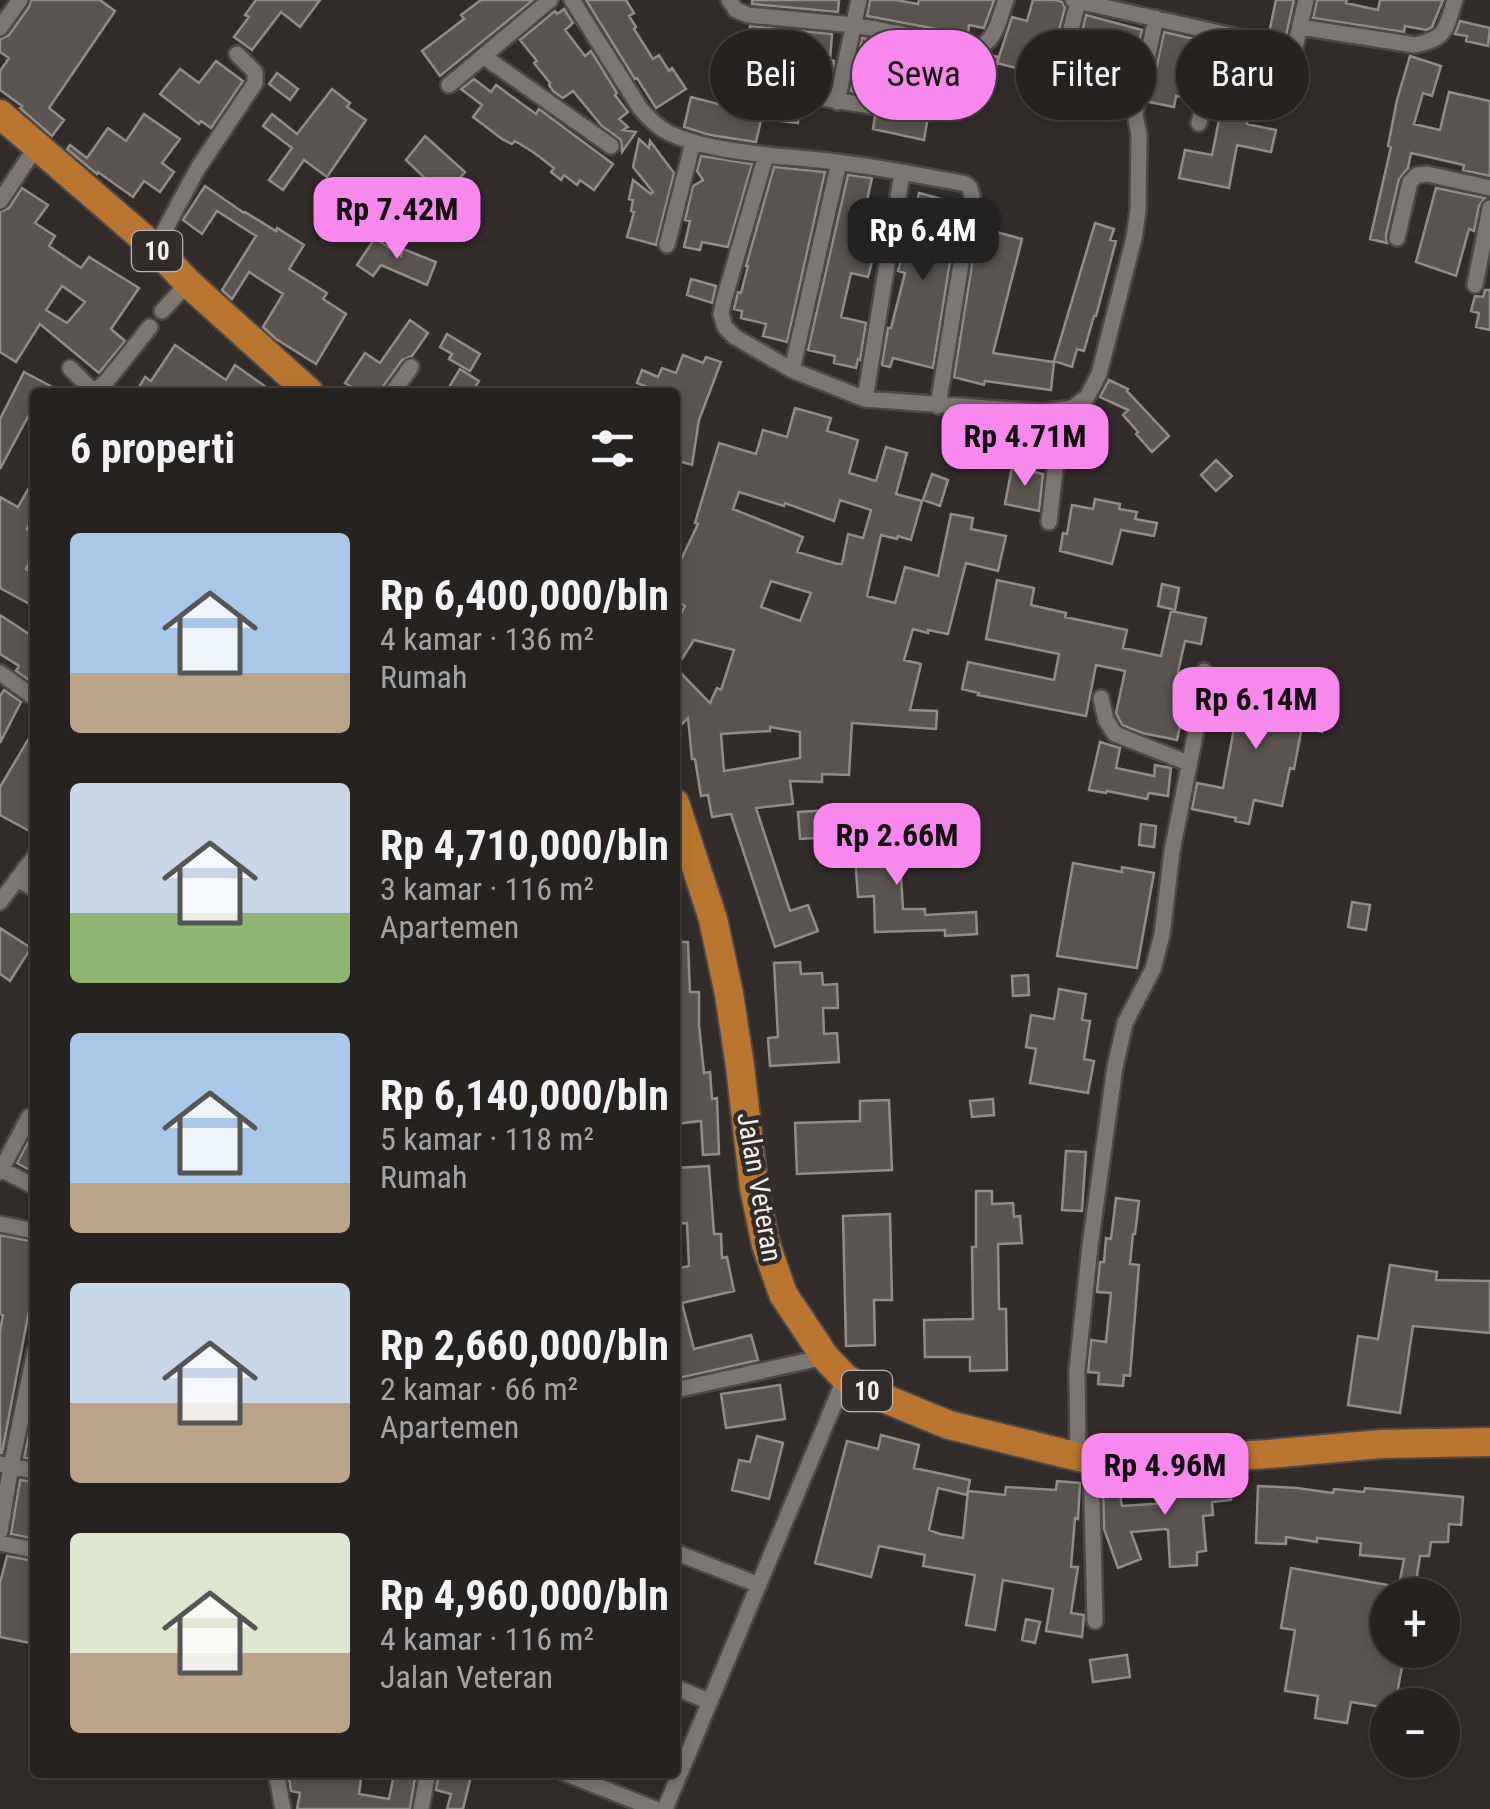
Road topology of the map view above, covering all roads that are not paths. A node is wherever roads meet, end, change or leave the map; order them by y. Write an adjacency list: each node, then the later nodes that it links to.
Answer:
1 (20, 0): 13 (street)
2 (550, 0): 18 (street)
3 (572, 0): 24 (street)
4 (730, 0): 11 (street)
5 (859, 0): 11 (street)
6 (1006, 0): 11 (street)
7 (1306, 0): 12 (street)
8 (1455, 0): 12 (street)
9 (1075, 1): 10 (street); 14 (street)
10 (1156, 18): 15 (street); 49 (street)
11 (854, 25): 21 (street)
12 (1300, 27): 16 (street)
13 (0, 28)
14 (1069, 30)
15 (1201, 30)
16 (1299, 30)
17 (237, 54): 35 (street)
18 (483, 56): 19 (street); 25 (street)
19 (449, 85)
20 (832, 101): 21 (street)
21 (837, 102): 22 (street)
22 (852, 104)
23 (0, 114): 26 (highway, 10)
24 (693, 142): 27 (street); 34 (street)
25 (611, 146)
26 (36, 147): 31 (street); 35 (highway, 10)
27 (766, 155): 28 (street); 42 (street)
28 (839, 162): 29 (street); 42 (street)
29 (902, 172): 47 (street); 48 (street)
30 (1490, 188): 33 (street)
31 (0, 201)
32 (1490, 208): 37 (street)
33 (1397, 238)
34 (667, 245)
35 (155, 248): 36 (highway, 10)
36 (188, 283): 38 (street); 45 (highway, 10)
37 (1475, 285)
38 (162, 312)
39 (150, 327): 44 (street)
40 (411, 367): 46 (street)
41 (70, 368): 43 (street)
42 (792, 370): 47 (street)
43 (90, 388)
44 (99, 388)
45 (305, 388)
46 (396, 388)
47 (865, 400): 48 (street)
48 (938, 406): 49 (street)
49 (1062, 410): 50 (street)
50 (1049, 522)
51 (1204, 671): 55 (street)
52 (0, 673): 53 (street)
53 (30, 694)
54 (1101, 698): 55 (street)
55 (1188, 763): 70 (street)
56 (680, 817): 66 (highway, Jalan Veteran / 10)
57 (30, 862): 58 (street)
58 (17, 879): 59 (street); 60 (street)
59 (30, 887)
60 (0, 902)
61 (29, 1117): 62 (street)
62 (1, 1170): 63 (street)
63 (30, 1185)
64 (0, 1224): 65 (street)
65 (30, 1230)
66 (835, 1368): 67 (street); 70 (highway, Jalan Veteran / 10); 77 (street)
67 (680, 1389)
68 (30, 1397): 71 (street)
69 (1490, 1442): 70 (highway, Jalan Veteran / 10)
70 (1085, 1459): 78 (street)
71 (5, 1465): 72 (street); 73 (street)
72 (30, 1470)
73 (0, 1531)
74 (0, 1544): 75 (street)
75 (30, 1549)
76 (680, 1554): 77 (street)
77 (759, 1585): 80 (street)
78 (1095, 1620)
79 (680, 1689): 80 (street)
80 (710, 1702): 81 (street)
81 (680, 1773)
82 (277, 1778): 86 (street)
83 (427, 1778): 87 (street)
84 (577, 1778): 88 (street)
85 (678, 1778): 89 (street)
86 (283, 1809)
87 (421, 1809)
88 (656, 1809)
89 (665, 1809)

